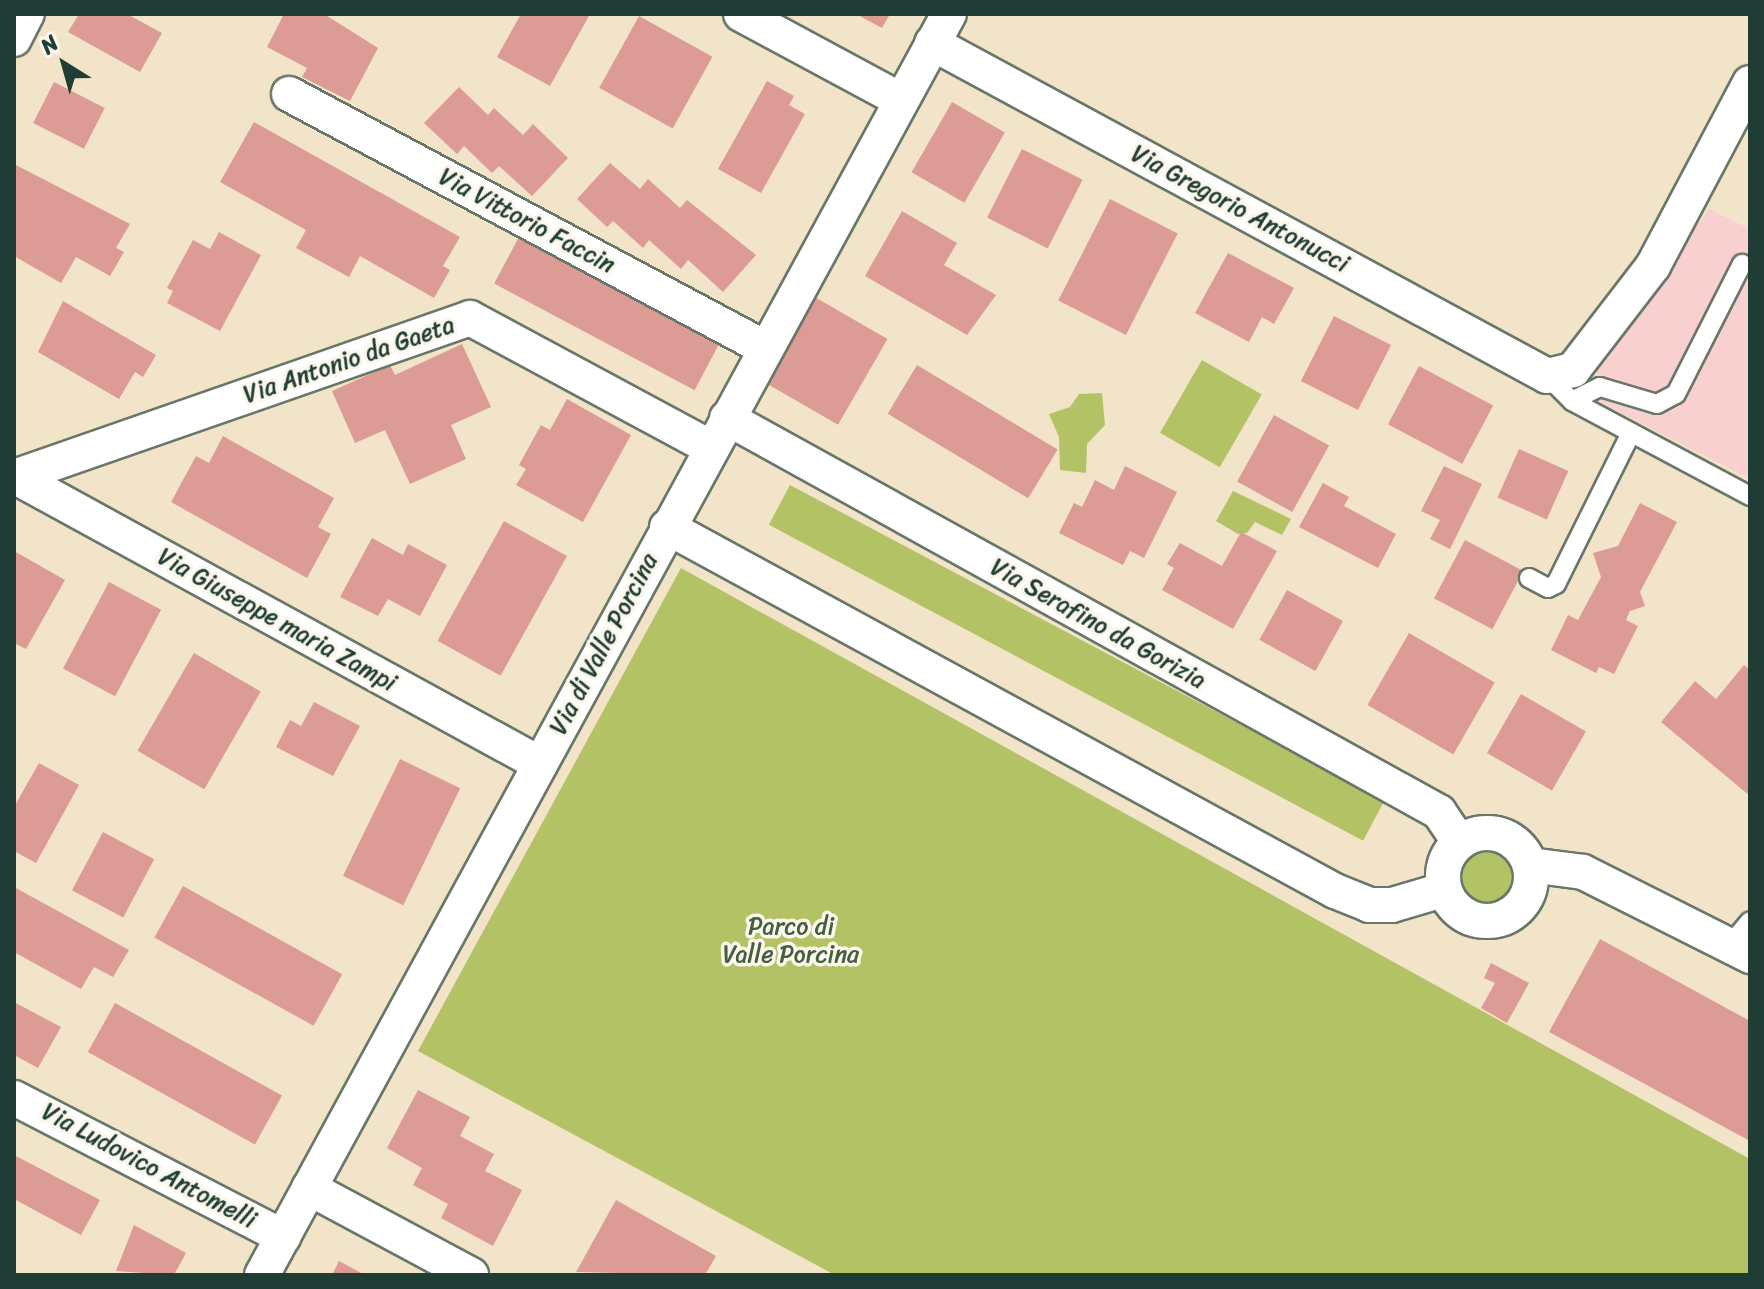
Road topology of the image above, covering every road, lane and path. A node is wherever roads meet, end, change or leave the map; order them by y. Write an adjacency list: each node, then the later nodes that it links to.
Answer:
1 (27, 14): 4 (street)
2 (741, 14): 7 (street)
3 (940, 28): 7 (street, Via di Valle Porcina); 10 (street, Via Gregorio Antonucci)
4 (14, 39)
5 (1750, 83): 10 (street)
6 (289, 94): 9 (street, Via Vittorio Faccin)
7 (901, 100): 9 (street, Via di Valle Porcina)
8 (1742, 264): 11 (lane)
9 (765, 348): 12 (street, Via di Valle Porcina)
10 (1547, 376): 11 (lane)
11 (1572, 401): 13 (lane)
12 (727, 418): 14 (street, Via di Valle Porcina); 20 (street, Via Serafino da Gorizia)
13 (1631, 433): 16 (lane); 18 (lane)
14 (711, 448): 15 (street, Via Antonio da Gaeta); 17 (street, Via di Valle Porcina)
15 (14, 477): 19 (street, Via Giuseppe maria Zampi)
16 (1750, 496)
17 (667, 527): 19 (street, Via di Valle Porcina); 22 (street)
18 (1529, 578)
19 (540, 764): 25 (street, Via di Valle Porcina)
20 (1459, 842): 21 (street); 22 (street)
21 (1530, 865): 22 (street); 23 (street)
22 (1443, 890)
23 (1743, 940)
24 (14, 1098): 26 (street, Via Ludovico Antomelli)
25 (309, 1188): 26 (street, Via di Valle Porcina); 28 (street)
26 (283, 1237): 27 (street, Via di Valle Porcina)
27 (262, 1275)
28 (471, 1275)

